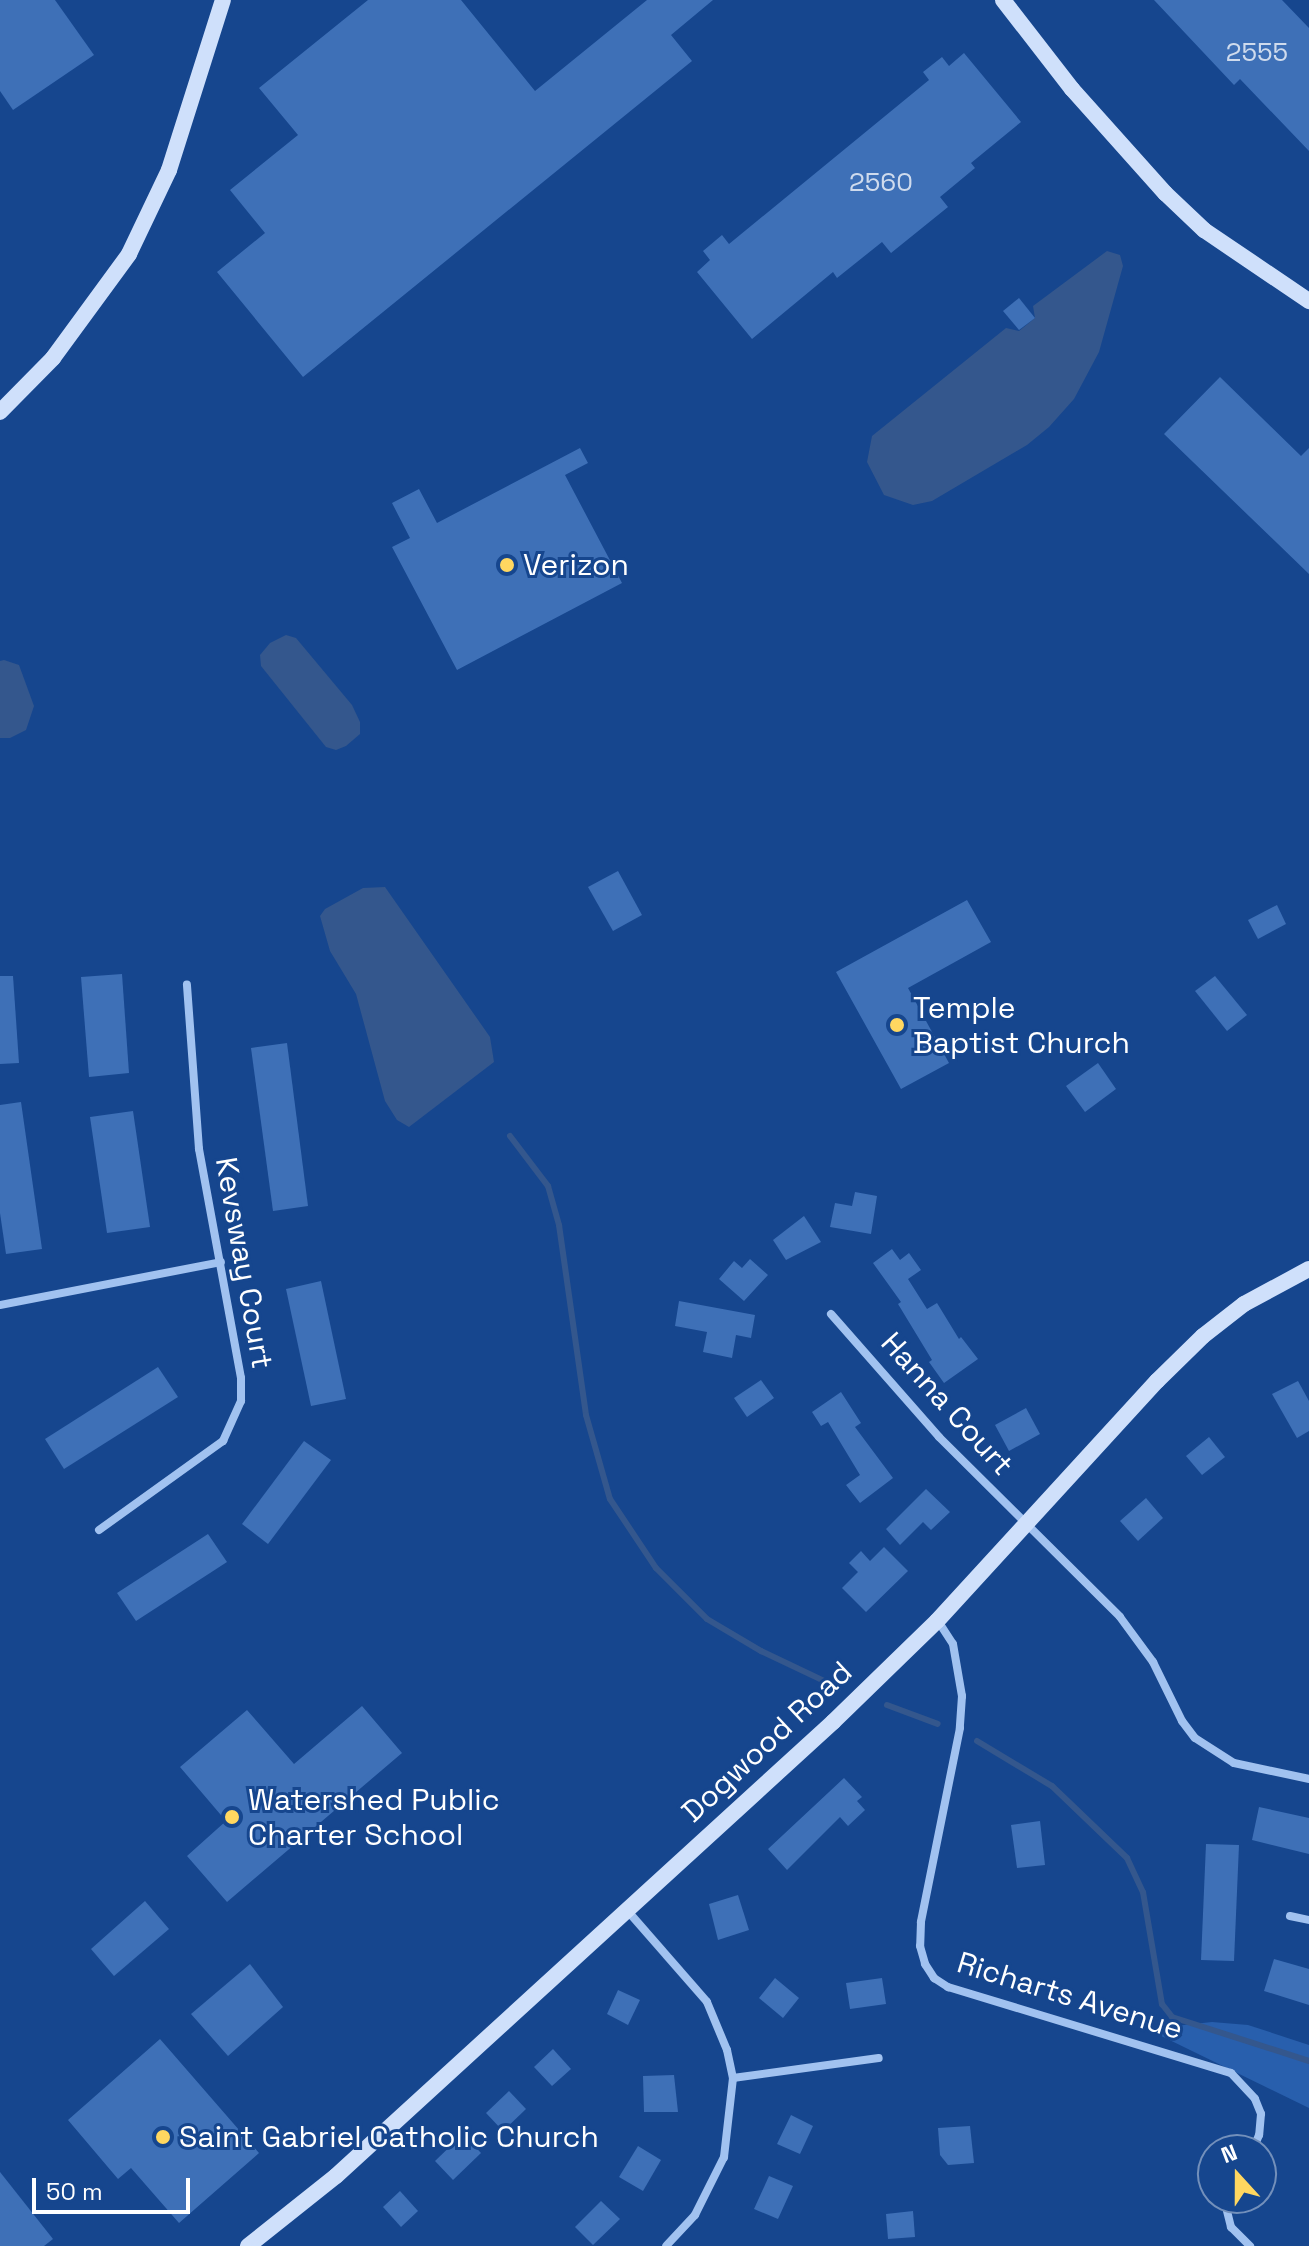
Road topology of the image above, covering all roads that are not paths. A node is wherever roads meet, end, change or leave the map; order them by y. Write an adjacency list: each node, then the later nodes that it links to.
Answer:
1 (223, 0): 4 (main road)
2 (1003, 0): 3 (main road)
3 (1309, 301)
4 (0, 412)
5 (187, 984): 6 (street, Kevsway Court)
6 (221, 1262): 8 (street); 11 (street, Kevsway Court)
7 (1309, 1269): 10 (main road, Dogwood Road)
8 (0, 1305)
9 (831, 1314): 10 (street, Hanna Court)
10 (1028, 1525): 12 (main road, Dogwood Road); 13 (street, Hanna Court)
11 (99, 1530)
12 (937, 1621): 14 (main road, Dogwood Road); 19 (street, Richarts Avenue)
13 (1309, 1779)
14 (625, 1909): 18 (street); 21 (main road, Dogwood Road)
15 (1290, 1916): 16 (street)
16 (1309, 1920)
17 (879, 2058): 18 (street)
18 (733, 2078): 22 (street)
19 (1259, 2134)
20 (1228, 2214): 23 (street)
21 (248, 2246)
22 (666, 2246)
23 (1250, 2246)

